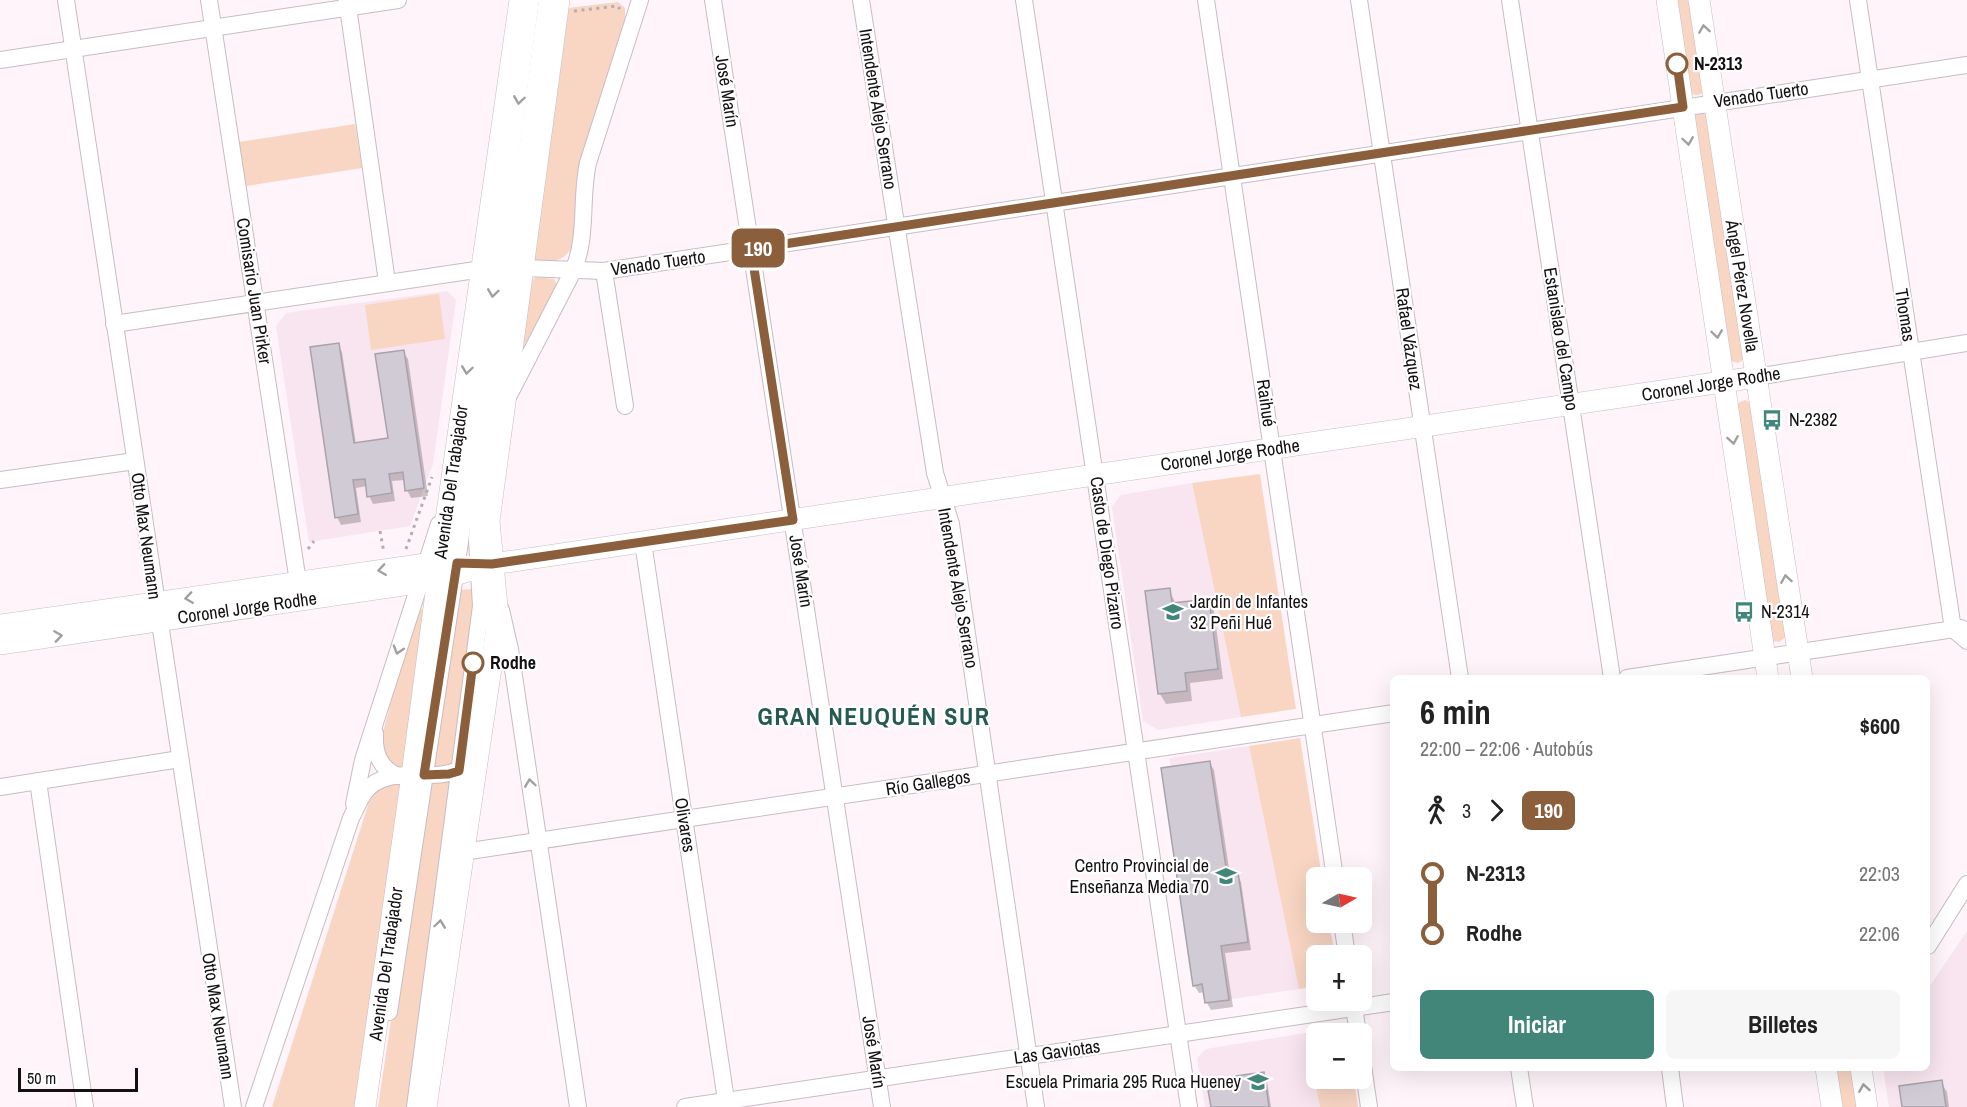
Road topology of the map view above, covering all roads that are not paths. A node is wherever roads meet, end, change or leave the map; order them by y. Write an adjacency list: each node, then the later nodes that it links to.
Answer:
1 (66, 0): 20 (street, Otto Max Neumann)
2 (209, 0): 19 (street, Comisario Juan Pirker)
3 (398, 0): 18 (street)
4 (520, 0): 33 (main road, Avenida Del Trabajador)
5 (531, 0): 56 (street, one-way to 56)
6 (547, 0): 55 (street)
7 (559, 0): 32 (main road)
8 (640, 0): 34 (street)
9 (713, 0): 31 (street, José Marín)
10 (861, 0): 30 (street, Intendente Alejo Serrano)
11 (1024, 0): 29 (street, Casto de Diego Pizarro)
12 (1206, 0): 28 (street, Raihué)
13 (1359, 0): 27 (street, Rafael Vázquez)
14 (1510, 0): 26 (street, Estanislao del Campo)
15 (1667, 0): 25 (main road, Ángel Pérez Novella)
16 (1699, 0): 24 (main road, Ángel Pérez Novella, one-way to 16)
17 (1858, 0): 23 (street, Thomas)
18 (347, 4): 19 (street); 36 (street)
19 (214, 28): 20 (street); 37 (street, Comisario Juan Pirker)
20 (73, 49): 21 (street); 38 (street, Otto Max Neumann)
21 (0, 60)
22 (1967, 65): 23 (street, Venado Tuerto)
23 (1870, 79): 24 (street, Venado Tuerto); 40 (street, Thomas)
24 (1714, 102): 25 (street, Venado Tuerto); 41 (main road, Ángel Pérez Novella)
25 (1683, 107): 26 (street, Venado Tuerto); 42 (main road, Ángel Pérez Novella, one-way to 42)
26 (1530, 130): 27 (street, Venado Tuerto); 44 (street, Estanislao del Campo)
27 (1382, 153): 28 (street, Venado Tuerto); 46 (street, Rafael Vázquez)
28 (1232, 175): 29 (street, Venado Tuerto); 48 (street, Raihué)
29 (1054, 202): 30 (street, Venado Tuerto); 50 (street, Casto de Diego Pizarro)
30 (896, 227): 31 (street, Venado Tuerto); 52 (street, Intendente Alejo Serrano)
31 (751, 249): 35 (street, Venado Tuerto); 53 (street, José Marín)
32 (523, 268): 34 (street, Venado Tuerto); 43 (main road)
33 (482, 269): 36 (street); 56 (main road, Avenida Del Trabajador, one-way to 56)
34 (573, 271): 35 (street, Venado Tuerto); 43 (street)
35 (604, 271): 45 (street)
36 (387, 282): 37 (street)
37 (255, 302): 38 (street); 57 (street, Comisario Juan Pirker)
38 (114, 324): 49 (street, Otto Max Neumann)
39 (1967, 343): 40 (street, Coronel Jorge Rodhe)
40 (1911, 352): 41 (street, Coronel Jorge Rodhe); 61 (street, Thomas)
41 (1756, 377): 42 (main road, Coronel Jorge Rodhe); 64 (main road, Ángel Pérez Novella, one-way to 41)
42 (1724, 382): 44 (main road, Coronel Jorge Rodhe); 65 (main road, Ángel Pérez Novella, one-way to 65)
43 (505, 404): 55 (main road)
44 (1571, 405): 46 (main road, Coronel Jorge Rodhe); 67 (street, Estanislao del Campo)
45 (625, 406)
46 (1422, 427): 48 (main road, Coronel Jorge Rodhe); 66 (street, Rafael Vázquez)
47 (465, 433): 47 (street)
48 (1272, 449): 50 (main road, Coronel Jorge Rodhe); 72 (street, Raihué)
49 (135, 461): 51 (street); 59 (street, Otto Max Neumann)
50 (1095, 475): 52 (main road, Coronel Jorge Rodhe); 74 (street, Casto de Diego Pizarro)
51 (0, 480)
52 (943, 498): 53 (main road, Coronel Jorge Rodhe); 77 (street, Intendente Alejo Serrano)
53 (793, 520): 54 (main road, Coronel Jorge Rodhe); 81 (street, José Marín)
54 (642, 542): 55 (main road, Coronel Jorge Rodhe); 83 (street, Olivares)
55 (483, 565): 56 (main road, Coronel Jorge Rodhe); 58 (main road); 76 (street)
56 (439, 571): 57 (main road, Coronel Jorge Rodhe, one-way to 57); 59 (main road, Coronel Jorge Rodhe); 71 (street, one-way to 71); 78 (main road, Avenida Del Trabajador)
57 (298, 582): 59 (main road, Coronel Jorge Rodhe, one-way to 59)
58 (491, 599): 58 (street); 73 (main road); 84 (street, one-way to 58)
59 (157, 612): 60 (main road, Coronel Jorge Rodhe); 63 (main road, Coronel Jorge Rodhe, one-way to 59); 75 (street, Otto Max Neumann)
60 (0, 625)
61 (1960, 628): 62 (street); 64 (street)
62 (1967, 640)
63 (0, 644)
64 (1798, 652): 65 (street); 69 (main road, Ángel Pérez Novella)
65 (1767, 668): 68 (street)
66 (1460, 675)
67 (1612, 675)
68 (1669, 675)
69 (1802, 675)
70 (1390, 714): 72 (street, Río Gallegos)
71 (377, 717): 78 (street); 82 (street)
72 (1313, 725): 74 (street, Río Gallegos); 86 (street, Raihué)
73 (479, 749): 76 (street); 85 (main road)
74 (1136, 751): 77 (street, Río Gallegos); 92 (street, Casto de Diego Pizarro)
75 (180, 759): 79 (street); 102 (street, Otto Max Neumann)
76 (459, 771): 78 (street); 106 (street, one-way to 76)
77 (987, 774): 81 (street, Río Gallegos); 93 (street, Intendente Alejo Serrano)
78 (412, 775): 82 (street); 104 (main road, Avenida Del Trabajador); 105 (street)
79 (38, 781): 80 (street); 101 (street)
80 (0, 787)
81 (835, 797): 83 (street, Río Gallegos); 98 (street, José Marín)
82 (351, 818): 103 (street)
83 (684, 819): 84 (street, Río Gallegos); 100 (street, Olivares)
84 (538, 841): 85 (street, Río Gallegos); 108 (street)
85 (463, 852): 107 (main road)
86 (1333, 867)
87 (1967, 884): 88 (street)
88 (1930, 943)
89 (1390, 1002): 90 (street, Las Gaviotas)
90 (1372, 1003)
91 (1313, 1011): 92 (street, Las Gaviotas)
92 (1179, 1034): 93 (street, Las Gaviotas); 112 (street, Casto de Diego Pizarro)
93 (1029, 1056): 98 (street, Las Gaviotas); 111 (street, Intendente Alejo Serrano)
94 (1519, 1071): 114 (street)
95 (1670, 1071): 115 (street)
96 (1826, 1071): 116 (main road)
97 (1861, 1071): 117 (main road, one-way to 97)
98 (878, 1078): 100 (street, Las Gaviotas); 110 (street, José Marín)
99 (1366, 1089): 113 (street)
100 (727, 1104): 109 (street, Las Gaviotas)
101 (85, 1107)
102 (233, 1107)
103 (254, 1107)
104 (365, 1107)
105 (375, 1107)
106 (415, 1107)
107 (426, 1107)
108 (578, 1107)
109 (685, 1107)
110 (882, 1107)
111 (1036, 1107)
112 (1190, 1107)
113 (1369, 1107)
114 (1525, 1107)
115 (1676, 1107)
116 (1832, 1107)
117 (1867, 1107)

